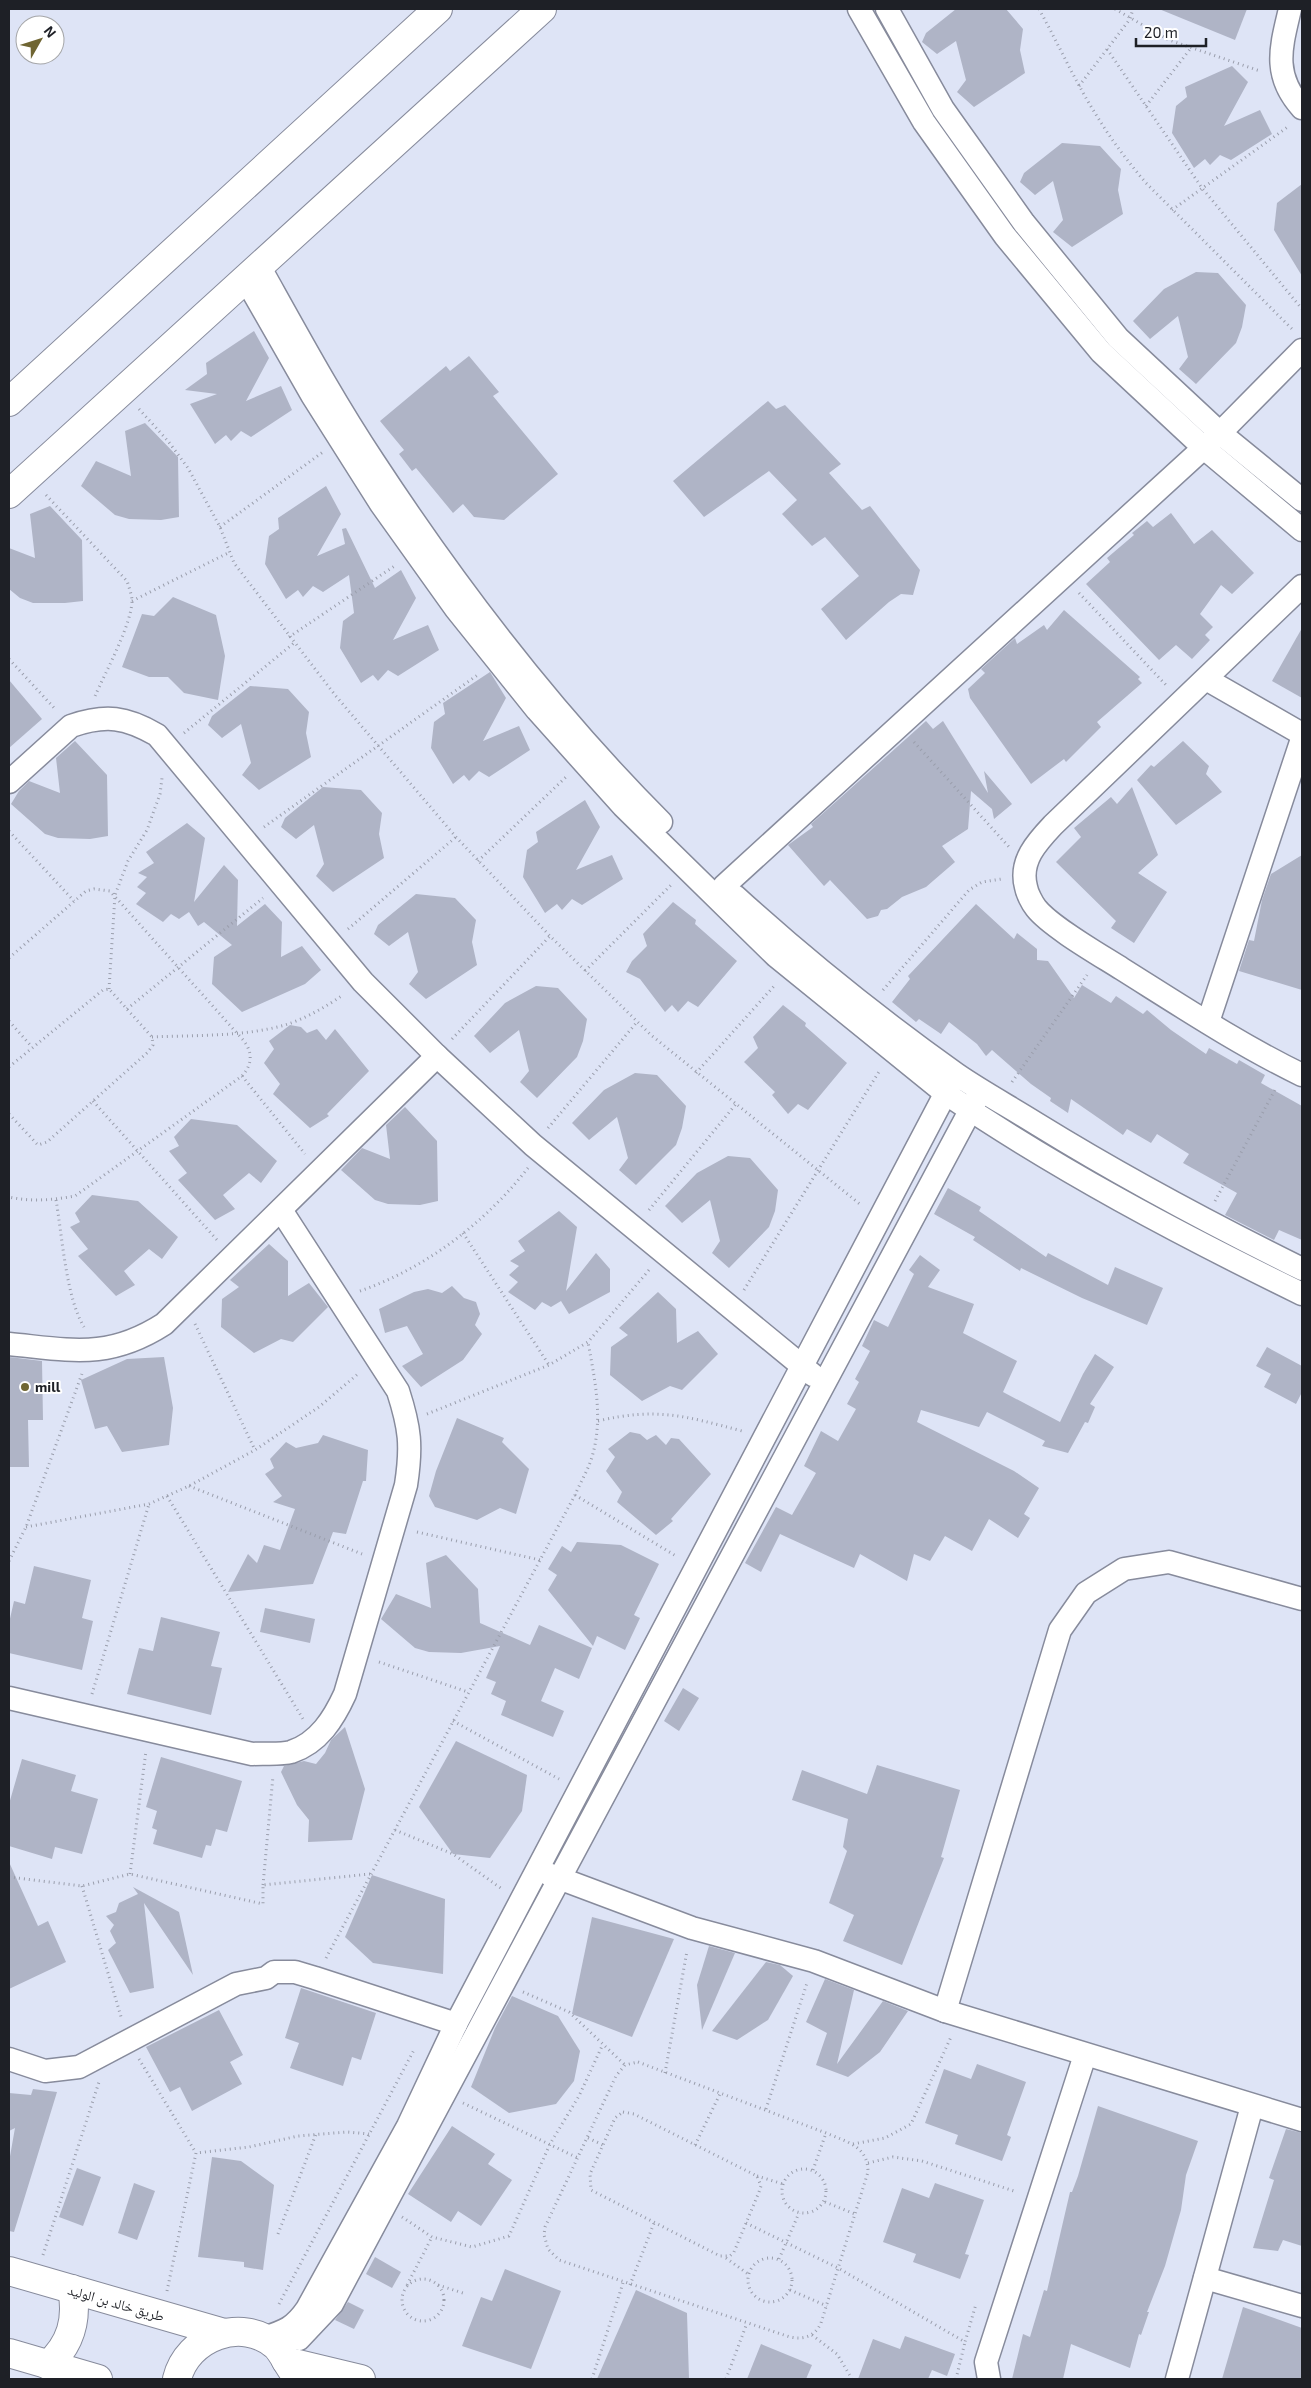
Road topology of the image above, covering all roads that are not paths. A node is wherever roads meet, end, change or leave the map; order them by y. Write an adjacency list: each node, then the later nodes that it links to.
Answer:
1 (438, 9): 10 (street)
2 (542, 9): 6 (street)
3 (859, 9): 12 (street)
4 (886, 9): 11 (street)
5 (1290, 9): 7 (street)
6 (519, 18): 8 (street)
7 (1298, 115)
8 (252, 272): 13 (street); 21 (street); 25 (street)
9 (1299, 341): 11 (street)
10 (9, 402)
11 (1220, 433): 12 (street); 14 (street)
12 (1204, 448): 15 (street); 21 (street)
13 (9, 494)
14 (1302, 500)
15 (1302, 530)
16 (1302, 586): 17 (street)
17 (1206, 679): 18 (street); 22 (street)
18 (1302, 734)
19 (1302, 738): 22 (street)
20 (9, 782): 23 (street)
21 (724, 886): 25 (street)
22 (1208, 1022): 24 (street)
23 (437, 1056): 27 (street); 31 (street)
24 (1295, 1071)
25 (951, 1083): 26 (street); 31 (street)
26 (976, 1100): 28 (street); 29 (street); 32 (street)
27 (281, 1210): 30 (street); 34 (street)
28 (1302, 1269)
29 (1302, 1294)
30 (9, 1344)
31 (802, 1366): 32 (street); 35 (street)
32 (824, 1384): 36 (street)
33 (1302, 1599): 37 (street)
34 (9, 1698)
35 (538, 1870): 36 (street); 38 (street)
36 (560, 1878): 37 (street); 49 (street)
37 (953, 2013): 39 (street)
38 (456, 2024): 40 (street); 49 (street)
39 (1085, 2056): 41 (street); 54 (street)
40 (9, 2059)
41 (1252, 2106): 42 (street); 44 (street)
42 (1302, 2120)
43 (9, 2271): 45 (street, طريق خالد بن الوليد)
44 (1205, 2278): 46 (street); 55 (street)
45 (72, 2290): 47 (street, طريق خالد بن الوليد); 50 (street)
46 (1302, 2306)
47 (224, 2333): 49 (street); 52 (street)
48 (9, 2353): 50 (street)
49 (282, 2359): 53 (street)
50 (48, 2365): 51 (street)
51 (98, 2379)
52 (177, 2379)
53 (361, 2379)
54 (989, 2379)
55 (1177, 2379)

